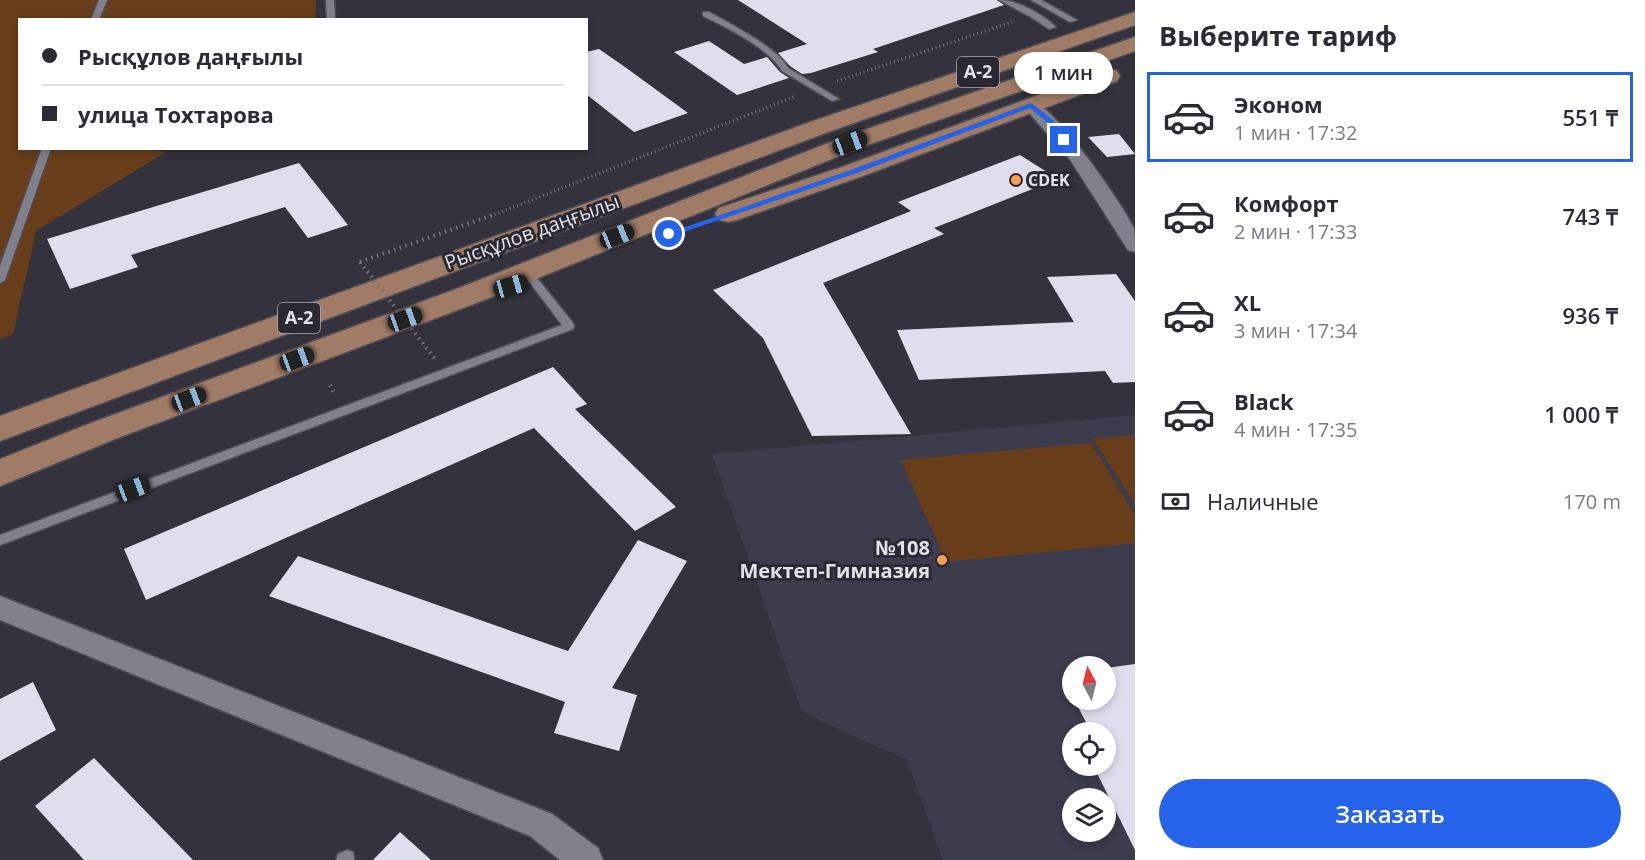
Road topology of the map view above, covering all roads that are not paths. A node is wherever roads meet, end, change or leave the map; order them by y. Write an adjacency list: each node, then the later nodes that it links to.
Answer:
1 (103, 0): 7 (lane)
2 (330, 0): 8 (lane)
3 (1003, 0): 10 (lane)
4 (1035, 0): 10 (lane)
5 (1133, 0): 10 (main road)
6 (706, 14): 13 (lane)
7 (96, 18)
8 (331, 18)
9 (1135, 18): 16 (main road, Рысқұлов даңғылы / A-2)
10 (1053, 21): 13 (main road)
11 (1135, 44): 20 (main road, Рысқұлов даңғылы / A-2)
12 (1135, 67): 14 (main road, Рысқұлов даңғылы)
13 (825, 94): 16 (main road)
14 (1031, 105): 17 (street); 19 (main road, Рысқұлов даңғылы)
15 (46, 150): 18 (lane)
16 (599, 207): 21 (main road, Рысқұлов даңғылы / A-2)
17 (1135, 246)
18 (0, 280)
19 (533, 280): 20 (main road, Рысқұлов даңғылы); 23 (lane)
20 (469, 295): 22 (main road, Рысқұлов даңғылы / A-2)
21 (0, 429)
22 (0, 473)
23 (0, 540)
24 (0, 608): 25 (street)
25 (586, 860)

